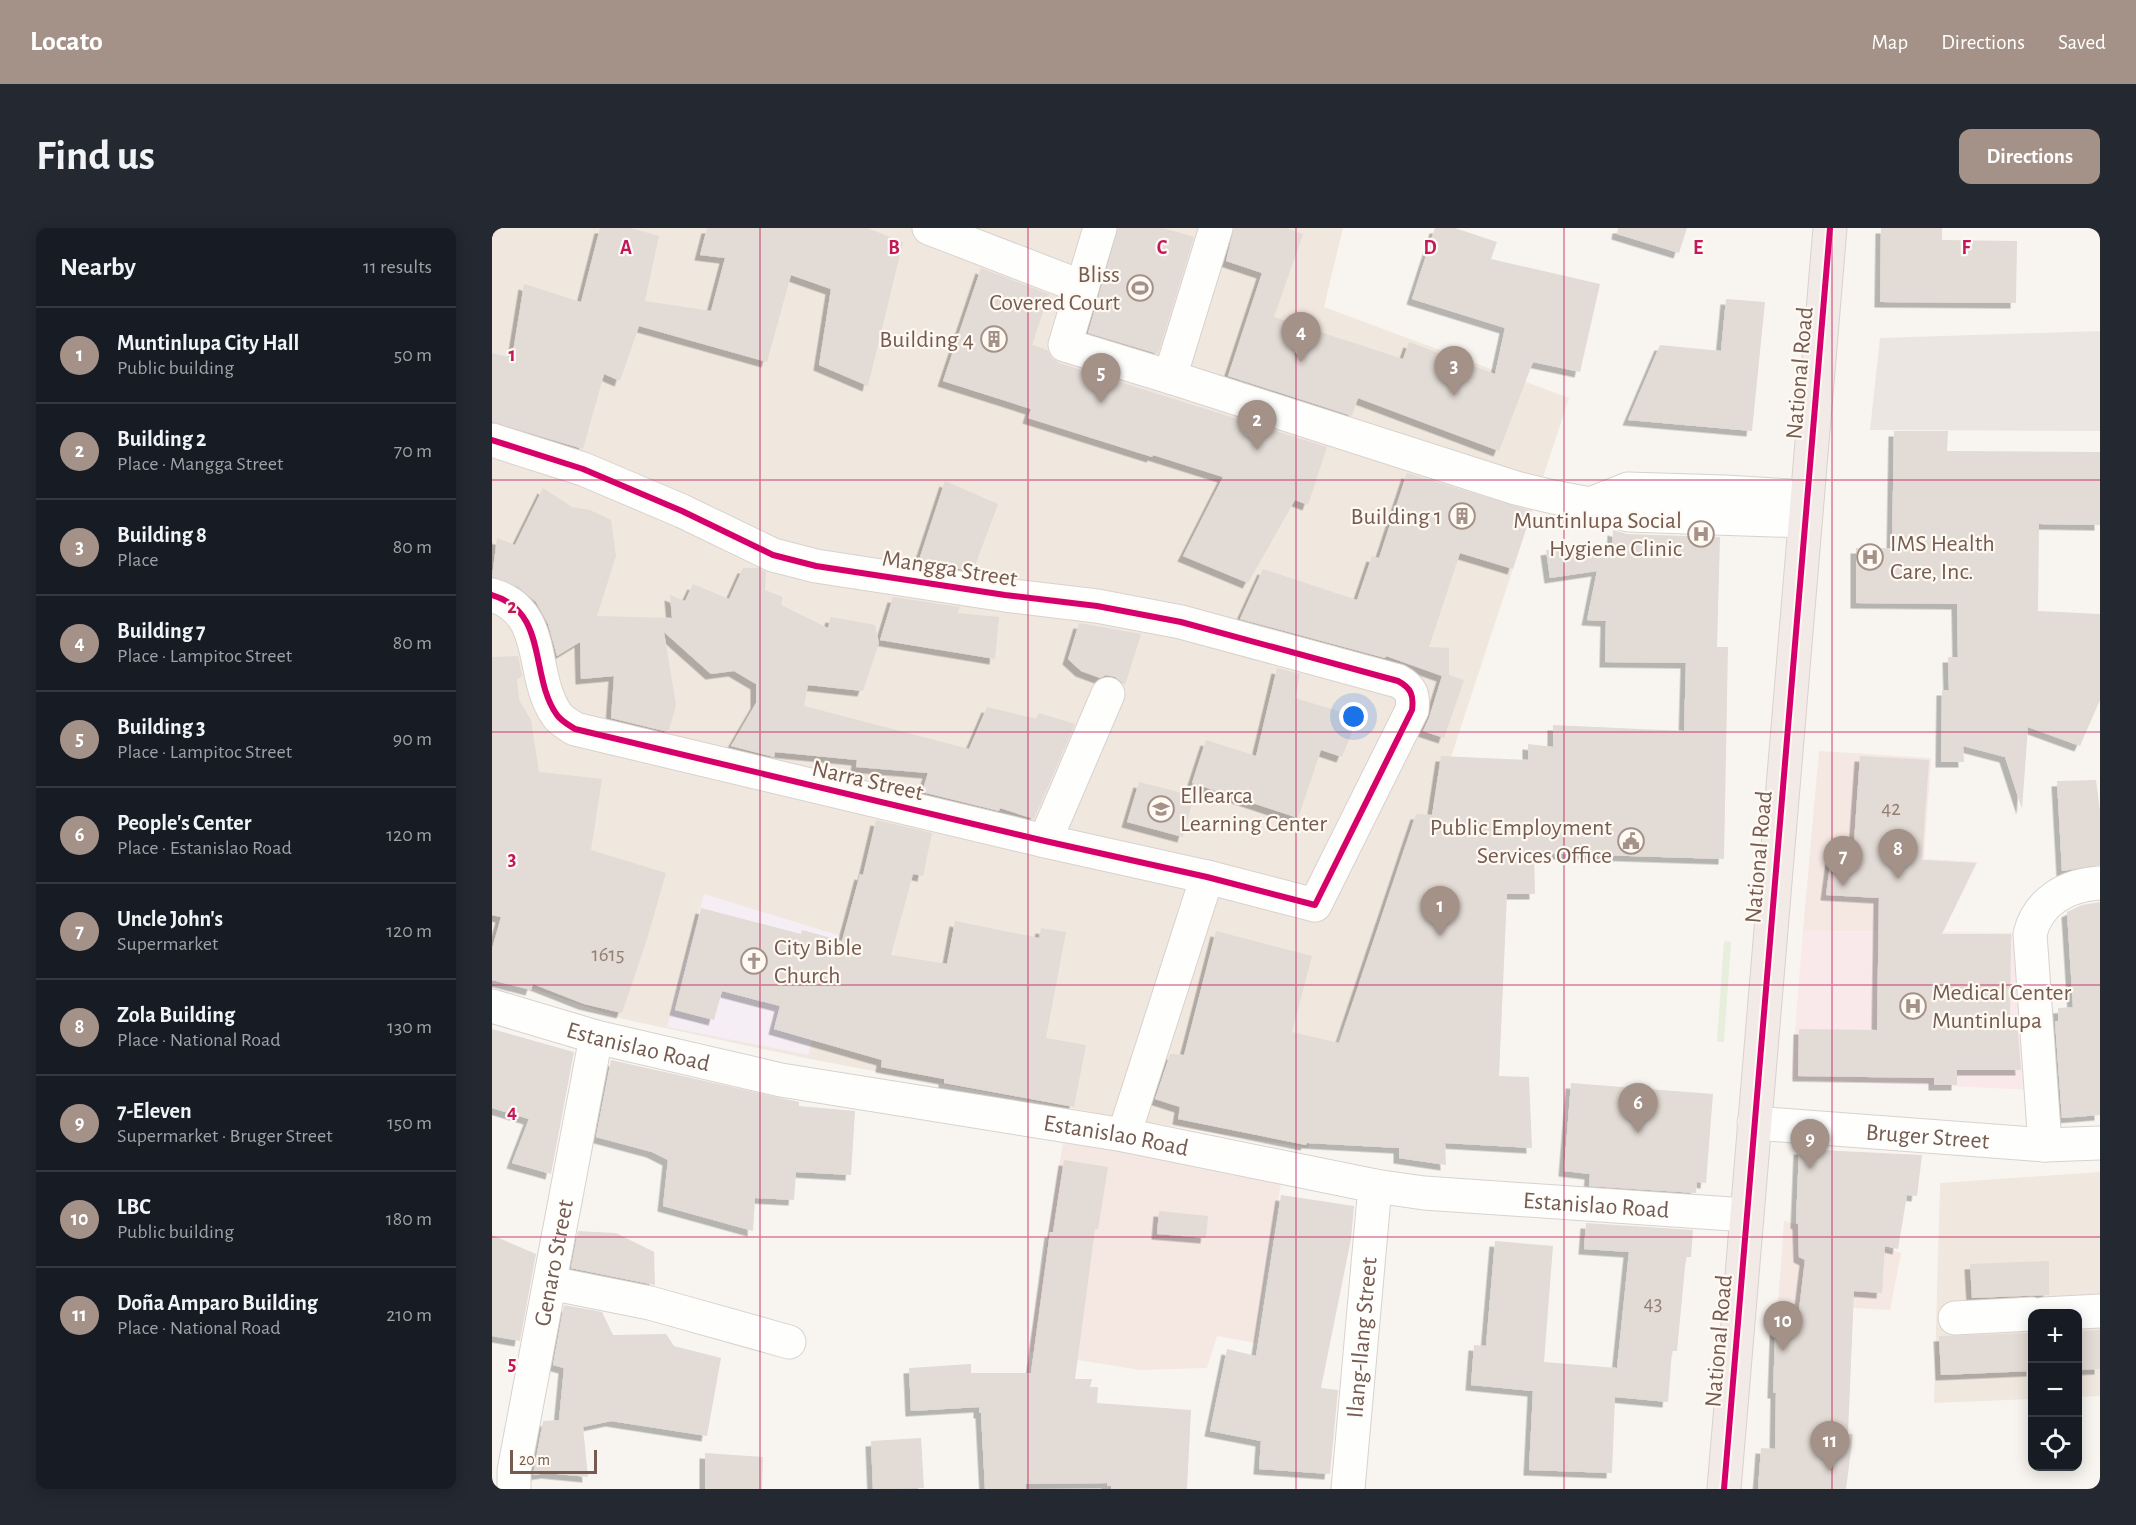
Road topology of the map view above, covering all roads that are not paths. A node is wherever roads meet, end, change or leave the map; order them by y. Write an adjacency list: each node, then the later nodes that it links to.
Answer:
1 (929, 228): 5 (street)
2 (1100, 228): 5 (street)
3 (1216, 228): 6 (street)
4 (1830, 228): 8 (highway, National Road)
5 (1082, 287): 6 (street)
6 (1170, 377): 8 (street)
7 (492, 440): 14 (street, Mangga Street)
8 (1806, 509): 17 (highway, National Road)
9 (492, 595): 11 (street, Narra Street)
10 (1108, 694): 11 (street)
11 (1045, 841): 12 (street, Narra Street)
12 (1207, 877): 14 (street, Narra Street); 18 (street)
13 (2100, 883): 20 (street)
14 (1315, 905)
15 (492, 1006): 16 (street, Estanislao Road)
16 (596, 1037): 18 (street, Estanislao Road); 23 (street, Genaro Street)
17 (1754, 1123): 20 (street, Bruger Street); 22 (highway, National Road)
18 (1124, 1135): 21 (street, Estanislao Road)
19 (2100, 1143): 20 (street, Bruger Street)
20 (2046, 1144)
21 (1375, 1186): 22 (street, Estanislao Road); 30 (street, Ilang-Ilang Street)
22 (1746, 1215): 31 (highway, National Road)
23 (550, 1282): 28 (street); 29 (street, Genaro Street)
24 (2100, 1311): 25 (street)
25 (2082, 1312)
26 (2028, 1314): 27 (street)
27 (1955, 1318)
28 (789, 1342)
29 (514, 1489)
30 (1348, 1489)
31 (1724, 1489)

